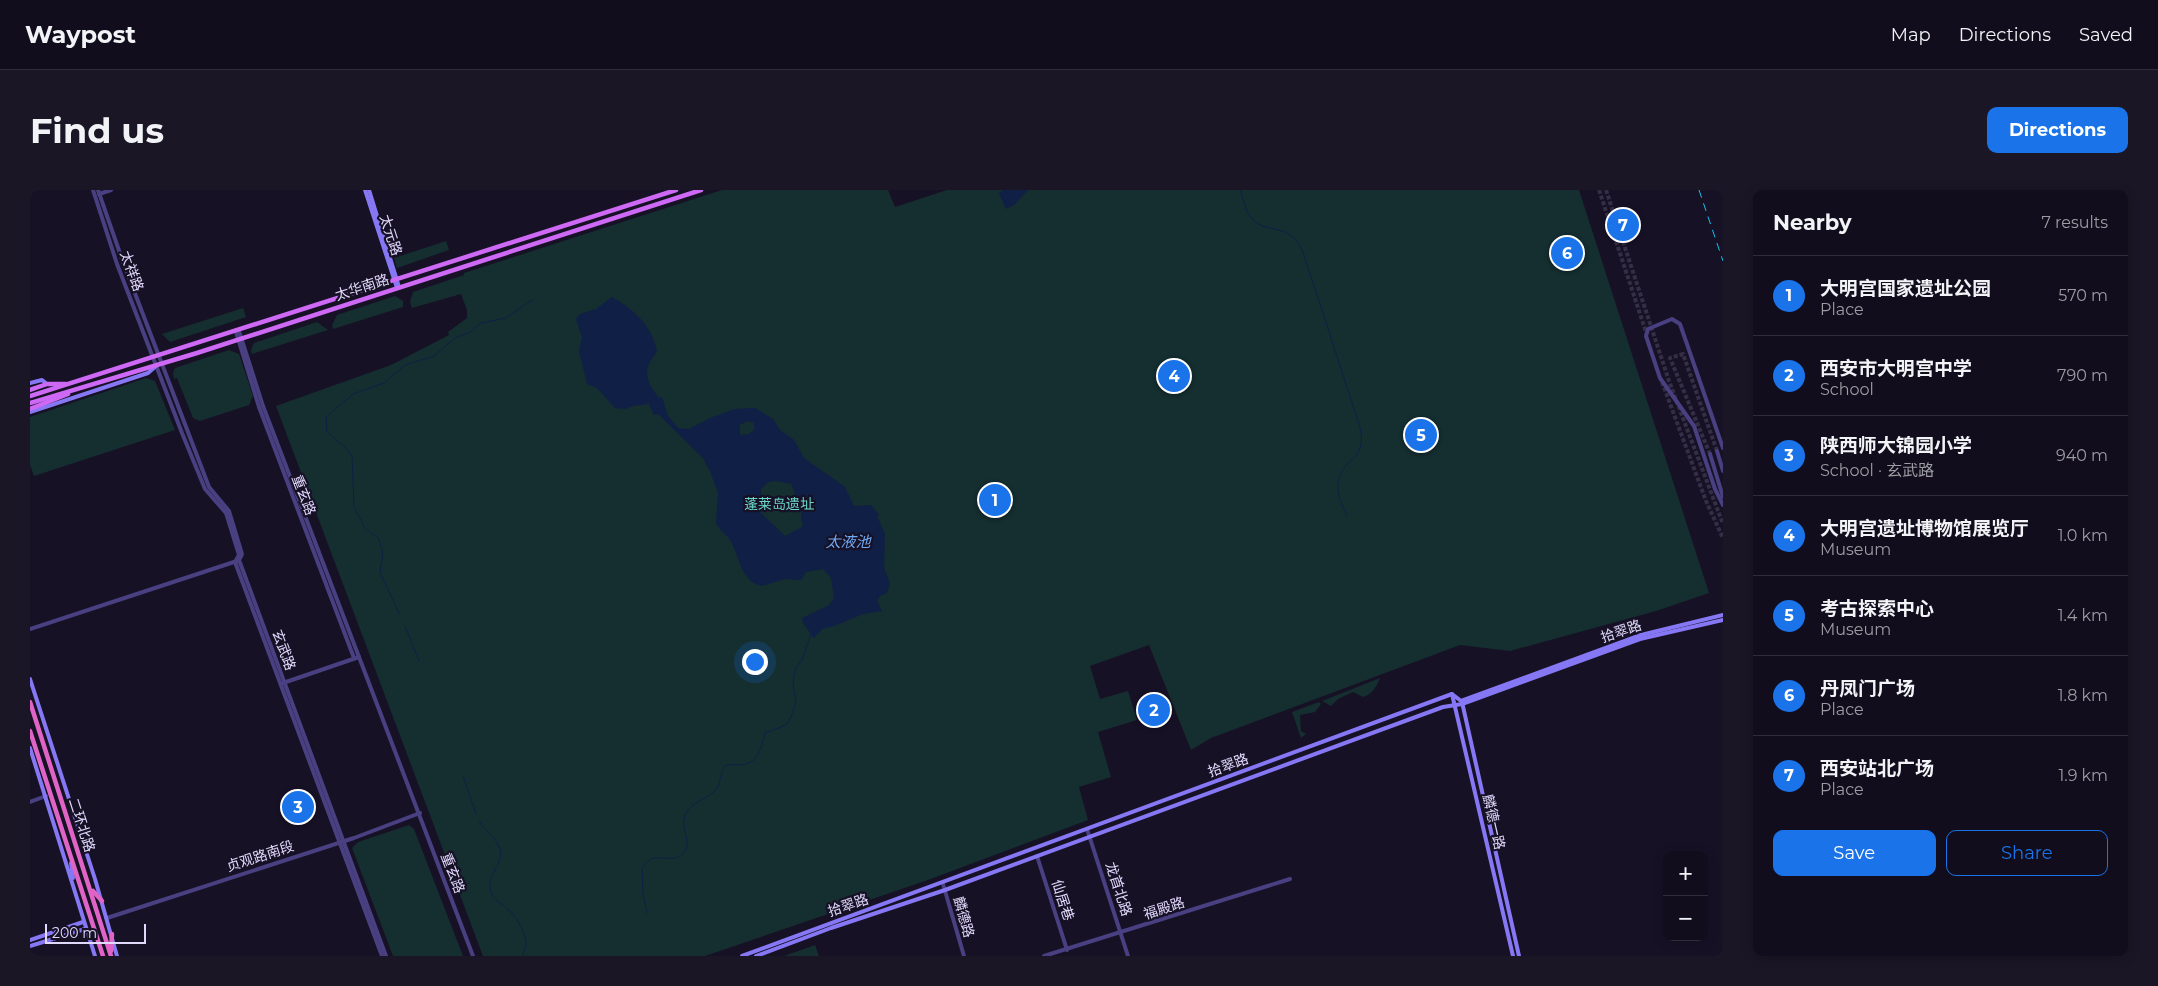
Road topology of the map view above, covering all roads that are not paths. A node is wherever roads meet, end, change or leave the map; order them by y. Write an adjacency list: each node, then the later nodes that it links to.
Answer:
1 (111, 190): 6 (street)
2 (365, 190): 9 (main road, 太元路)
3 (369, 190): 9 (main road, 太元路)
4 (676, 190): 7 (main road, 太华南路)
5 (701, 190): 8 (main road, 太华南路)
6 (97, 191): 13 (street, 太祥路); 14 (street, 太祥路)
7 (669, 191): 8 (street); 9 (main road, 太华南路)
8 (672, 199): 10 (main road, 太华南路)
9 (396, 279): 10 (main road, 太元路); 11 (main road, 太华南路)
10 (398, 287): 12 (main road, 太华南路)
11 (237, 332): 12 (street, 重玄路); 13 (main road, 太华南路)
12 (240, 339): 15 (main road, 太华南路); 34 (street, 重玄路); 35 (street, 重玄路)
13 (160, 357): 14 (main road, 太华南路); 15 (street, 玄武路)
14 (153, 359): 15 (street, 玄武路); 18 (main road, 太华南路)
15 (159, 365): 20 (main road, 太华南路); 23 (main road); 30 (street, 玄武路)
16 (30, 383): 17 (main road)
17 (47, 384): 18 (main road); 19 (main road)
18 (73, 384): 21 (main road, 太华南路)
19 (30, 390)
20 (75, 391): 22 (main road, 太华南路); 23 (main road)
21 (30, 396)
22 (30, 403)
23 (30, 411)
24 (1723, 448): 29 (street)
25 (1717, 451): 27 (street)
26 (1710, 454): 28 (street)
27 (1723, 471)
28 (1723, 497)
29 (1723, 505)
30 (237, 561): 33 (street); 37 (street, 玄武路)
31 (1723, 615): 40 (main road, 拾翠路)
32 (1723, 620): 40 (main road, 拾翠路)
33 (30, 629)
34 (359, 657): 35 (street); 46 (street, 重玄路)
35 (354, 658): 37 (street)
36 (30, 679): 56 (main road)
37 (282, 683): 49 (street, 玄武路)
38 (1452, 694): 40 (main road); 41 (main road, 麟德一路); 47 (main road, 拾翠路)
39 (30, 702): 54 (highway, 二环北路)
40 (1462, 703): 41 (main road, 拾翠路); 78 (main road, 麟德一路)
41 (1456, 704): 48 (main road, 拾翠路); 77 (main road, 麟德一路)
42 (30, 731): 50 (highway, 二环北路)
43 (30, 748): 44 (main road)
44 (46, 796): 45 (street); 57 (main road)
45 (30, 802)
46 (420, 813): 49 (street, 贞观路南段); 71 (street, 重玄路)
47 (1088, 829): 48 (street, 龙首北路); 53 (main road, 拾翠路)
48 (1090, 836): 51 (main road, 拾翠路); 62 (street, 龙首北路)
49 (341, 842): 58 (street, 贞观路南段); 70 (street, 玄武路)
50 (69, 850): 57 (main road); 67 (highway, 二环北路)
51 (1037, 856): 55 (main road, 拾翠路); 65 (street, 仙居巷)
52 (1290, 879): 62 (street, 福殿路)
53 (943, 884): 55 (street, 麟德路); 72 (main road, 拾翠路)
54 (91, 888): 56 (highway); 68 (highway, 二环北路)
55 (945, 890): 73 (main road, 拾翠路); 74 (street, 麟德路)
56 (102, 901): 58 (main road)
57 (78, 904): 59 (main road)
58 (107, 918): 61 (main road)
59 (83, 922): 60 (main road); 63 (main road)
60 (85, 929): 64 (main road); 66 (main road)
61 (112, 934): 68 (highway); 69 (main road)
62 (1121, 934): 65 (street, 福殿路); 76 (street, 龙首北路)
63 (30, 940)
64 (30, 946)
65 (1068, 950): 75 (street, 福殿路)
66 (95, 956)
67 (103, 956)
68 (111, 956)
69 (117, 956)
70 (384, 956)
71 (473, 956)
72 (742, 956)
73 (756, 956)
74 (964, 956)
75 (1044, 956)
76 (1128, 956)
77 (1513, 956)
78 (1519, 956)

